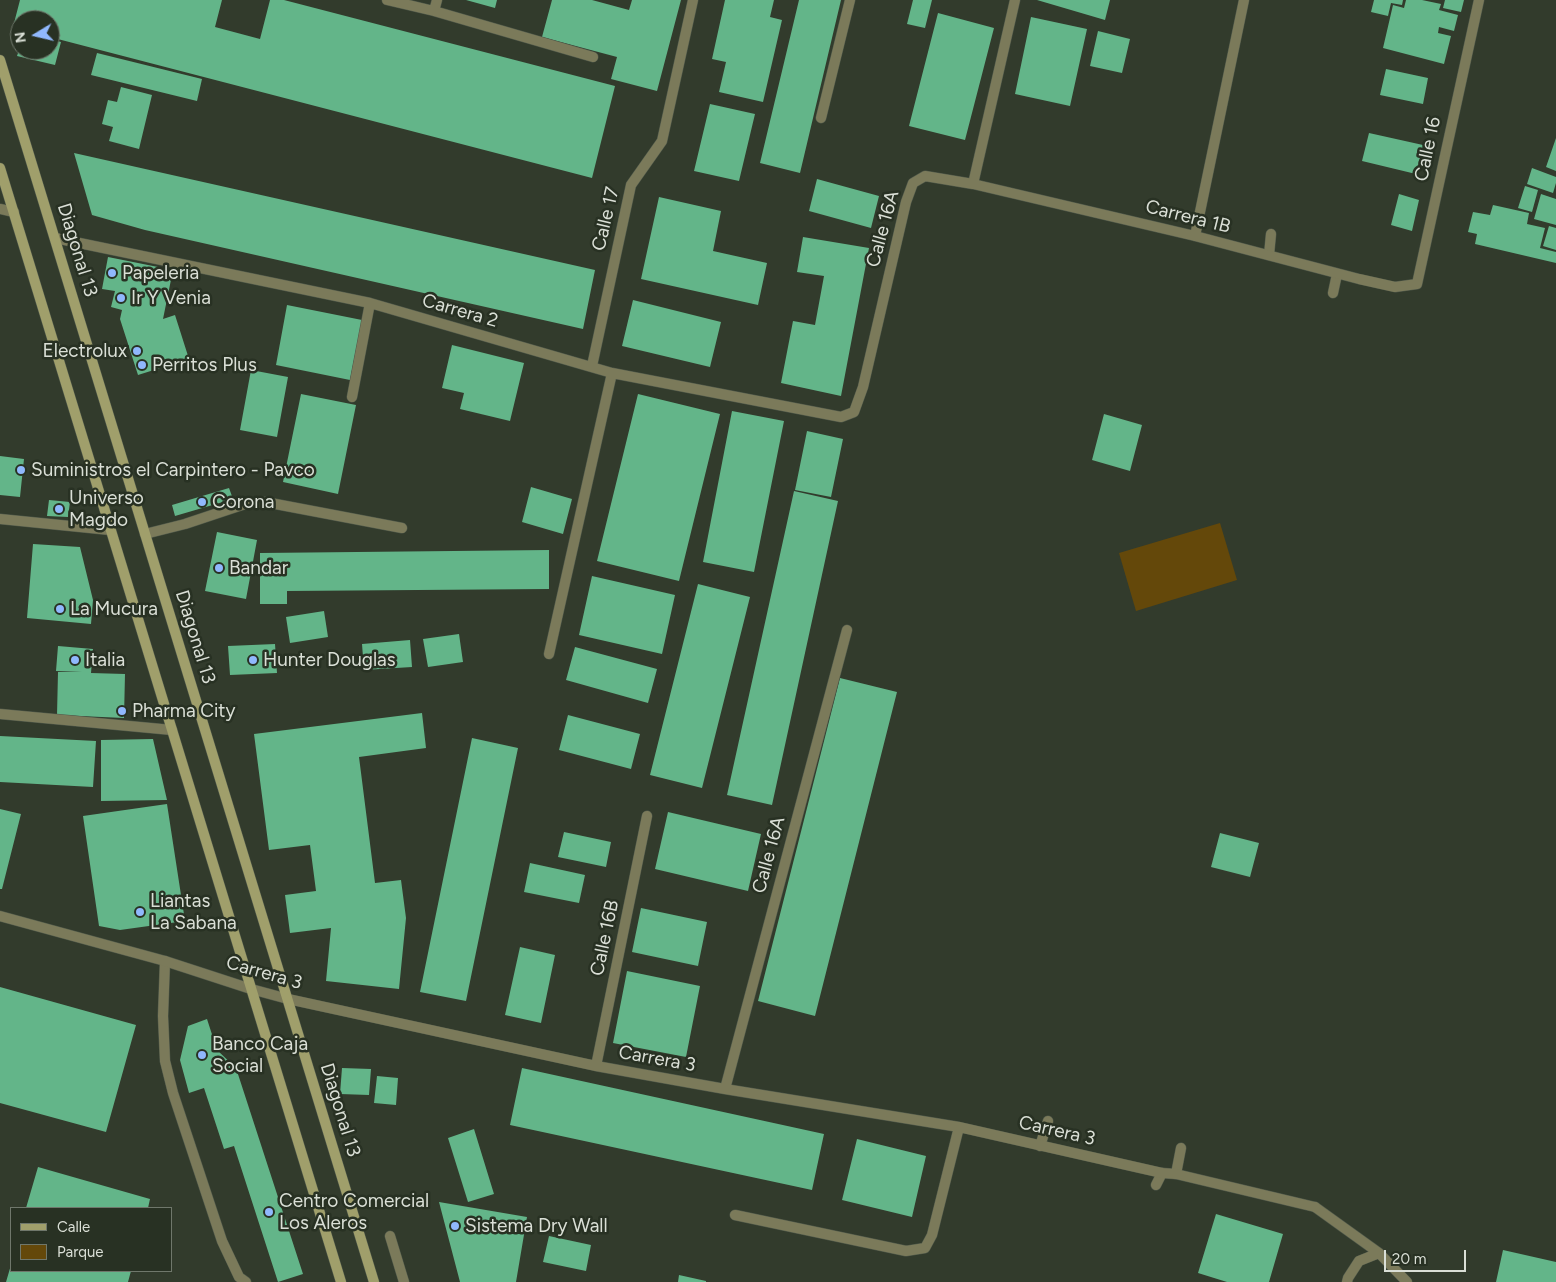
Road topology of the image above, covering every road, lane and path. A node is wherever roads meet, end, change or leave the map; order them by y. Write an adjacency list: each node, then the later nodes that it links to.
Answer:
1 (387, 0): 8 (street)
2 (437, 0): 8 (street)
3 (693, 0): 24 (street, Calle 17)
4 (850, 0): 11 (street)
5 (1015, 0): 13 (street)
6 (1244, 0): 17 (street)
7 (1478, 0): 21 (street, Calle 16)
8 (434, 11): 9 (street)
9 (594, 57)
10 (0, 60): 18 (main road, Diagonal 13)
11 (822, 118)
12 (0, 168): 15 (main road)
13 (973, 184): 17 (street, Carrera 1B); 27 (street, Calle 16A)
14 (0, 209): 15 (street)
15 (14, 212): 30 (main road)
16 (1271, 234): 19 (street)
17 (1195, 236): 19 (street, Carrera 1B)
18 (55, 238): 23 (street, Carrera 2); 31 (main road, Diagonal 13)
19 (1269, 255): 20 (street, Carrera 1B)
20 (1337, 274): 21 (street, Carrera 1B); 22 (street)
21 (1395, 287)
22 (1333, 293)
23 (370, 303): 24 (street, Carrera 2); 26 (street)
24 (592, 366): 25 (street, Carrera 2)
25 (612, 373): 27 (street, Carrera 2); 33 (street)
26 (352, 397)
27 (854, 412)
28 (0, 519): 30 (street)
29 (402, 528): 31 (street)
30 (110, 530): 35 (main road)
31 (145, 534): 40 (main road, Diagonal 13)
32 (847, 630): 42 (street, Calle 16A)
33 (548, 654)
34 (0, 714): 35 (street)
35 (172, 730): 39 (main road)
36 (647, 816): 41 (street, Calle 16B)
37 (0, 916): 38 (street, Carrera 3)
38 (164, 961): 39 (street, Carrera 3); 53 (street)
39 (251, 990): 40 (street, Carrera 3); 54 (main road)
40 (288, 999): 41 (street, Carrera 3); 55 (main road, Diagonal 13)
41 (596, 1066): 42 (street, Carrera 3)
42 (725, 1090): 44 (street, Carrera 3)
43 (1048, 1121): 45 (street)
44 (959, 1127): 45 (street, Carrera 3); 50 (street)
45 (1040, 1146): 47 (street, Carrera 3)
46 (1181, 1148): 48 (street)
47 (1162, 1173): 48 (street, Carrera 3); 49 (street)
48 (1176, 1174): 52 (street, Carrera 3)
49 (1156, 1185)
50 (735, 1215)
51 (390, 1236): 56 (street)
52 (1378, 1253): 57 (street); 58 (street)
53 (246, 1282)
54 (341, 1282)
55 (374, 1282)
56 (404, 1282)
57 (1347, 1282)
58 (1407, 1282)

